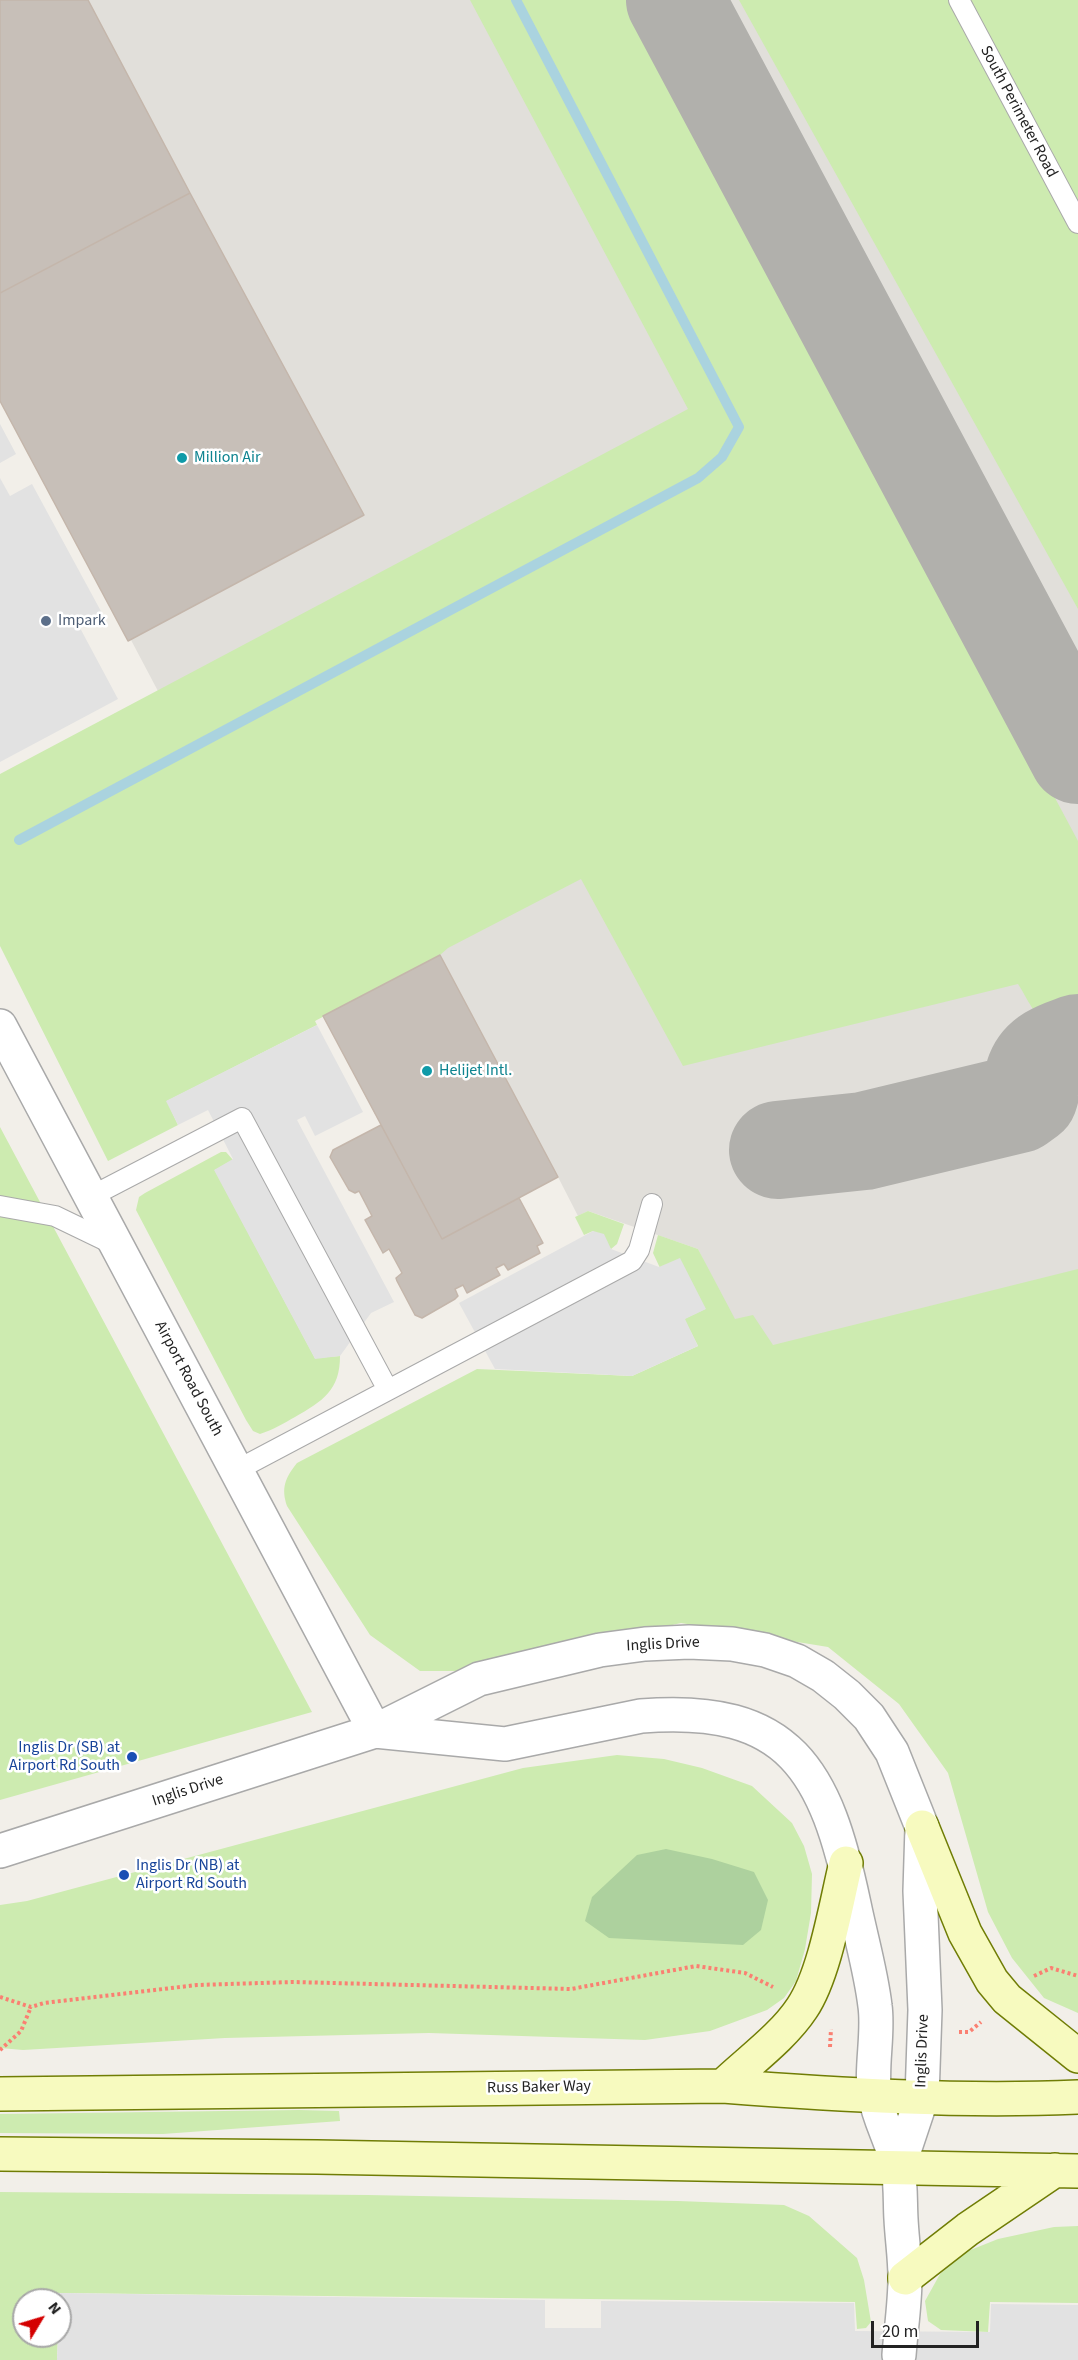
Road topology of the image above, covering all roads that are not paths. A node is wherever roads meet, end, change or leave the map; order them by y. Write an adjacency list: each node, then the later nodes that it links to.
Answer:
1 (959, 0): 2 (lane, South Perimeter Road)
2 (1078, 223)
3 (0, 1026): 4 (street, Airport Road South)
4 (90, 1197): 7 (street, Airport Road South); 8 (lane)
5 (652, 1204): 8 (lane)
6 (0, 1206): 7 (lane)
7 (116, 1245): 9 (street, Airport Road South)
8 (388, 1390): 9 (lane)
9 (237, 1470): 10 (street, Airport Road South)
10 (375, 1731): 11 (street, Inglis Drive); 12 (street, Inglis Drive); 13 (street, Inglis Drive)
11 (922, 1827): 14 (main road); 18 (street, Inglis Drive)
12 (0, 1851)
13 (846, 1863): 15 (main road); 17 (street, Inglis Drive)
14 (1078, 2056)
15 (723, 2086): 16 (main road, Russ Baker Way); 17 (main road, Russ Baker Way)
16 (0, 2094)
17 (874, 2095): 18 (main road, Russ Baker Way); 21 (street, Inglis Drive)
18 (922, 2097): 19 (main road, Russ Baker Way); 21 (street, Inglis Drive)
19 (1078, 2097)
20 (0, 2154): 21 (main road)
21 (898, 2169): 22 (main road); 23 (street)
22 (1066, 2171): 23 (main road)
23 (905, 2278): 24 (street)
24 (899, 2355)

